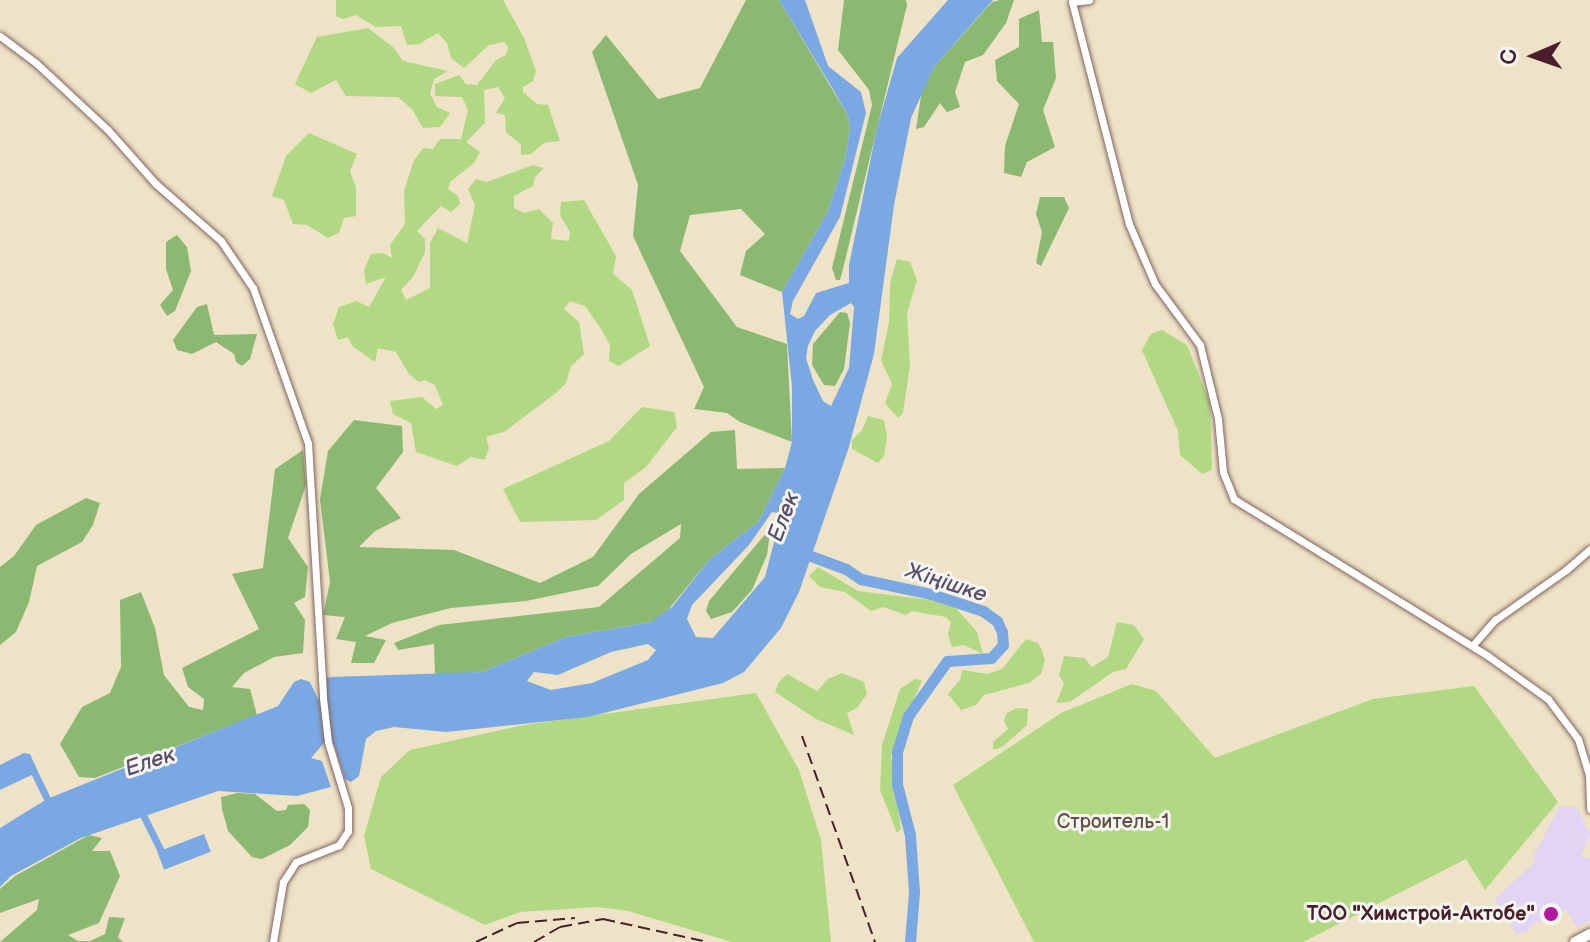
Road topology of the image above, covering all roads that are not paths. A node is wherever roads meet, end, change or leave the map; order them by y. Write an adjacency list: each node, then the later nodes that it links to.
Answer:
1 (1089, 0): 4 (street)
2 (0, 36): 7 (street)
3 (1590, 549): 4 (street)
4 (1472, 646): 5 (street)
5 (1590, 809)
6 (1590, 934): 8 (highway)
7 (273, 942)
8 (1575, 942)

